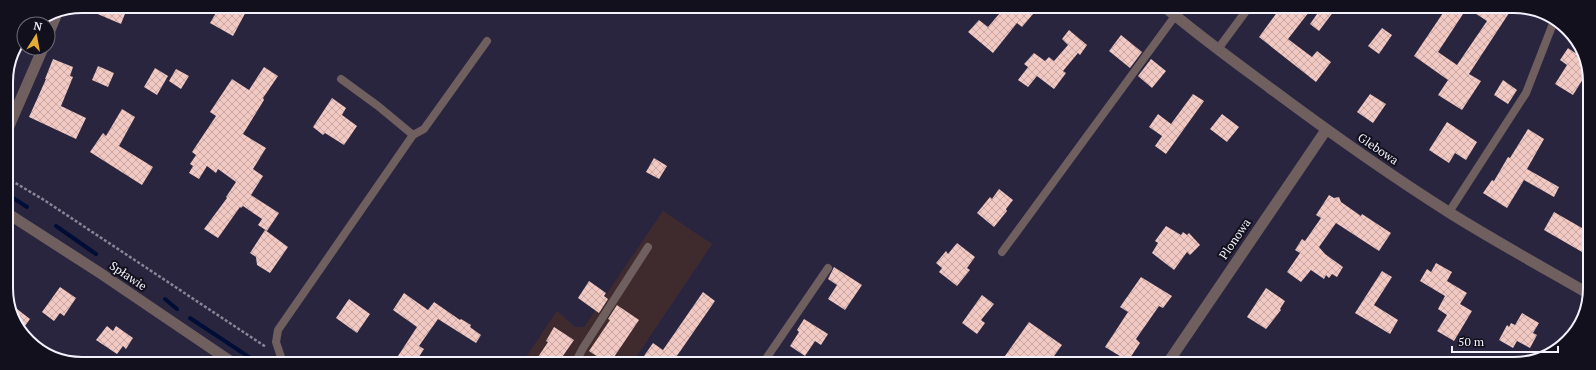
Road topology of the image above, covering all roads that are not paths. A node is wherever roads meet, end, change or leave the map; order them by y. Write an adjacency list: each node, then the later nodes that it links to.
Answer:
1 (1172, 13): 3 (street, Glebowa)
2 (1245, 13): 6 (lane)
3 (1175, 16): 6 (street, Glebowa); 15 (lane)
4 (1553, 25): 12 (lane)
5 (487, 41): 11 (lane)
6 (1218, 49): 10 (street, Glebowa)
7 (40, 56): 9 (street)
8 (341, 79): 11 (lane)
9 (13, 117)
10 (1326, 130): 12 (street, Glebowa); 22 (street, Plonowa)
11 (413, 135): 19 (lane)
12 (1449, 212): 17 (street, Glebowa)
13 (13, 216): 18 (street, Spławie)
14 (648, 247): 20 (lane)
15 (1002, 252)
16 (828, 268): 21 (lane)
17 (1583, 290)
18 (224, 357)
19 (278, 357)
20 (578, 357)
21 (767, 357)
22 (1172, 357)

